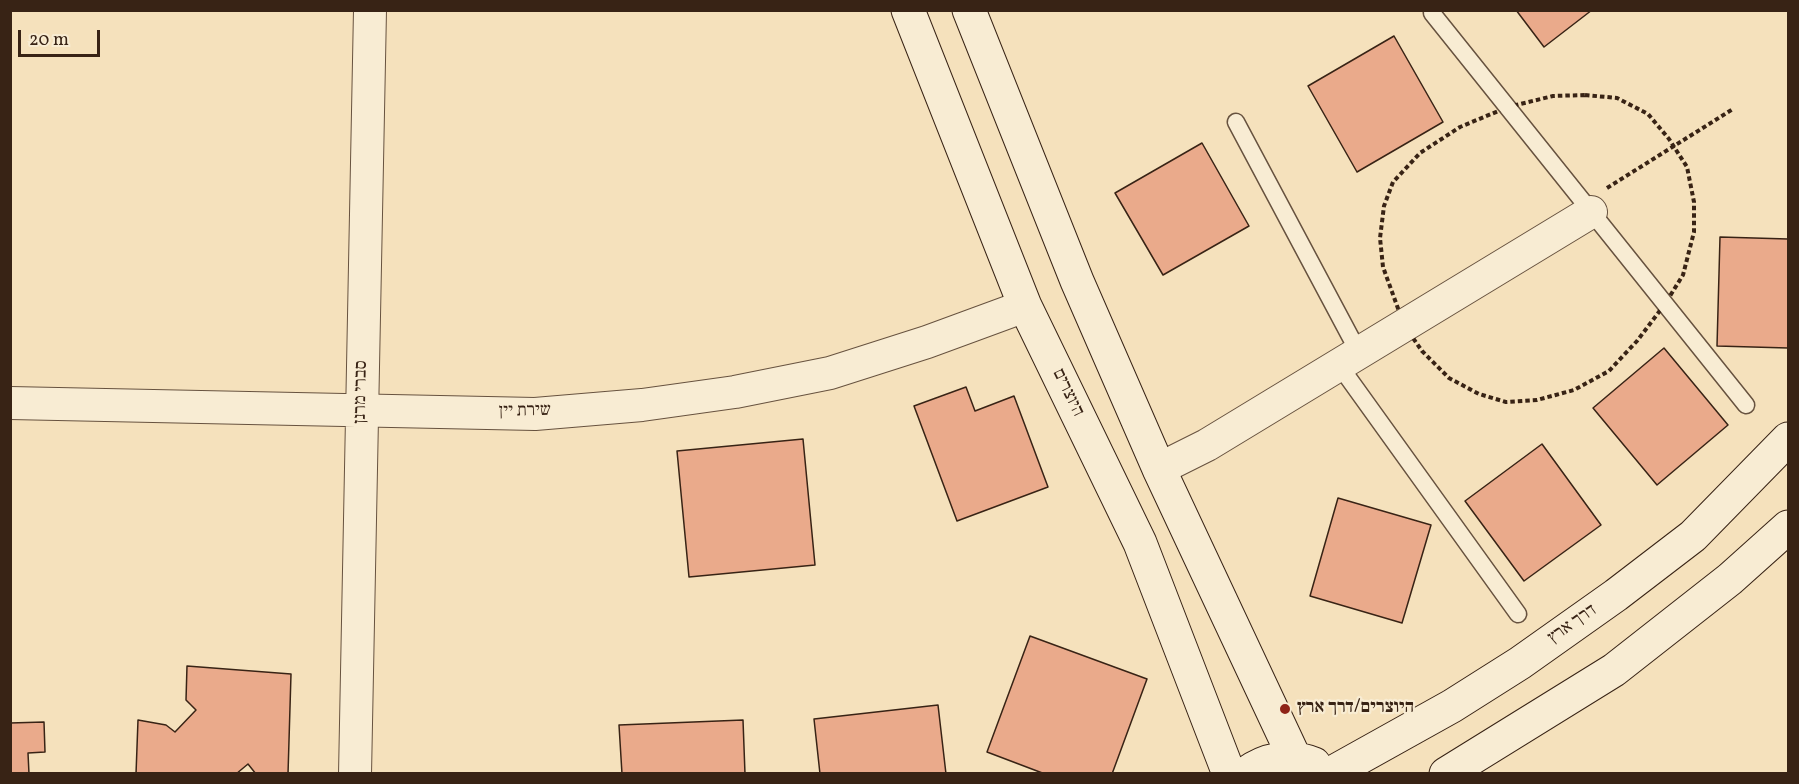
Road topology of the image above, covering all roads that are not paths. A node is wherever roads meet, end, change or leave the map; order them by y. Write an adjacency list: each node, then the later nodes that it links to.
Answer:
1 (370, 10): 11 (street, סברי מרנן)
2 (908, 10): 7 (street, היוצרים)
3 (969, 10): 13 (street)
4 (1432, 13): 6 (lane)
5 (1236, 122): 8 (lane)
6 (1588, 207): 8 (street); 10 (lane)
7 (1025, 306): 11 (street, שירת יין); 18 (street, היוצרים)
8 (1349, 359): 13 (street); 15 (lane)
9 (10, 403): 11 (street, שירת יין)
10 (1746, 405)
11 (362, 410): 17 (street, סברי מרנן)
12 (1788, 439): 20 (street, דרך ארץ)
13 (1160, 469): 16 (street)
14 (1788, 526): 21 (street)
15 (1518, 614)
16 (1295, 759): 19 (street); 20 (street)
17 (355, 774)
18 (1229, 774)
19 (1245, 774)
20 (1329, 774)
21 (1446, 774)

